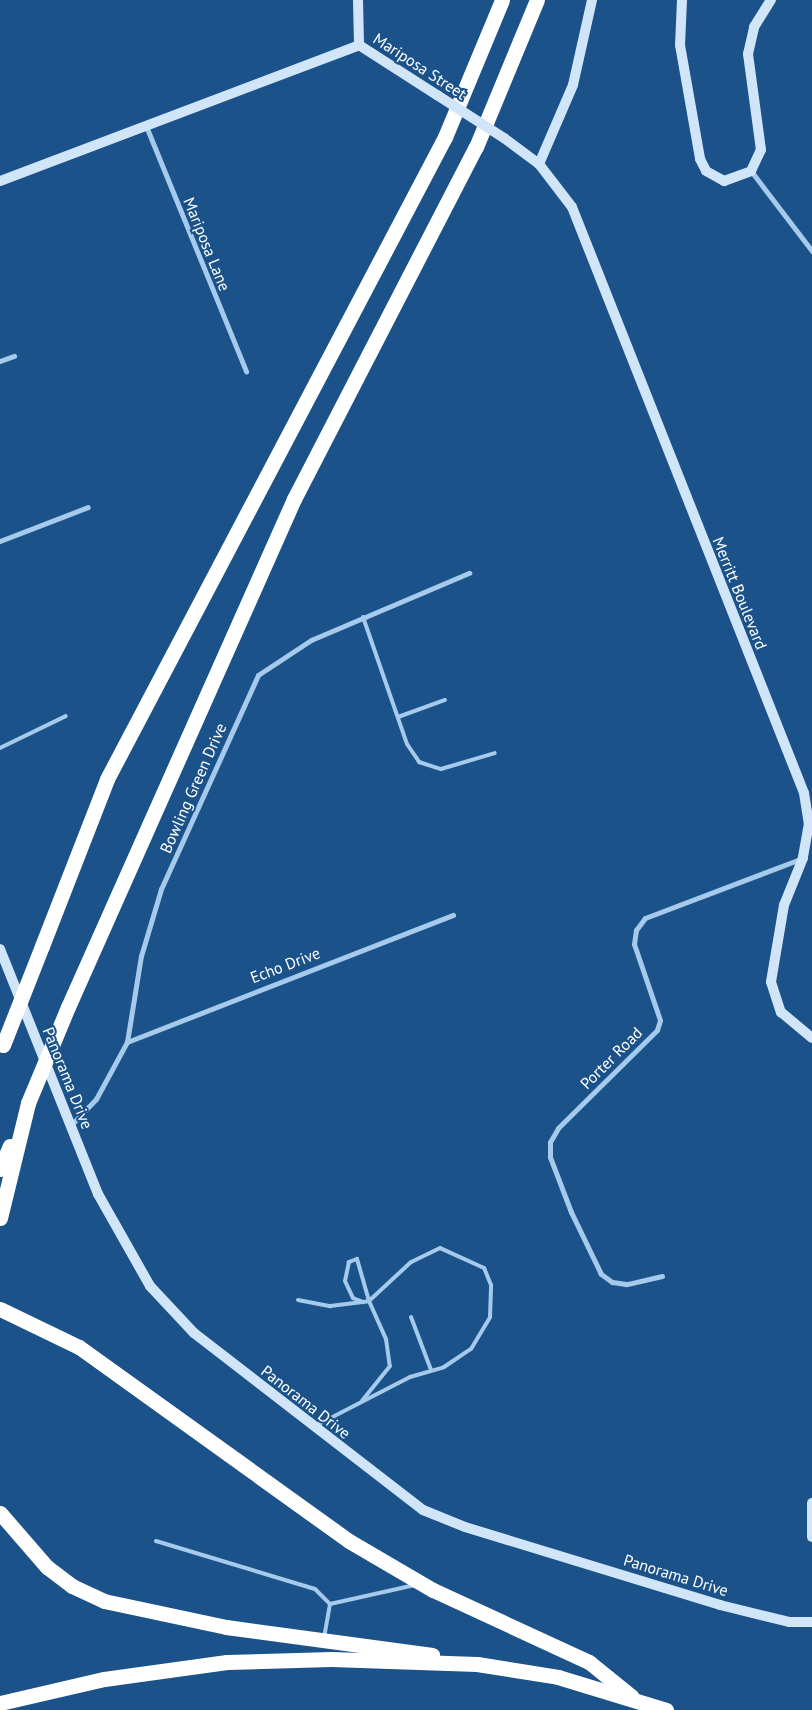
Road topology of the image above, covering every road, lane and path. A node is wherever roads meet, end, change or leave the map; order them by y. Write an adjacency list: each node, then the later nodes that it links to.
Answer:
1 (358, 0): 7 (street)
2 (502, 0): 31 (highway, bridge)
3 (537, 0): 32 (highway, bridge)
4 (592, 0): 9 (street)
5 (682, 0): 10 (street)
6 (771, 0): 10 (street)
7 (359, 45): 8 (street, Mariposa Street); 9 (street, Mariposa Street, bridge)
8 (146, 126): 11 (street, Mariposa Street); 15 (street, Mariposa Lane)
9 (539, 164): 25 (street, Merritt Boulevard)
10 (751, 171): 12 (street)
11 (0, 181)
12 (812, 250)
13 (14, 356): 14 (street)
14 (0, 361)
15 (246, 370)
16 (88, 507): 17 (street)
17 (0, 541)
18 (469, 573): 19 (street, Bowling Green Drive)
19 (364, 617): 22 (lane); 30 (street, Bowling Green Drive)
20 (445, 700): 22 (lane)
21 (66, 716): 23 (lane)
22 (398, 717): 24 (lane)
23 (0, 748)
24 (495, 753)
25 (803, 858): 29 (street, Merritt Boulevard); 37 (street, Porter Road)
26 (453, 916): 30 (street, Echo Drive)
27 (0, 949): 28 (street, Panorama Drive)
28 (3, 968): 33 (street, Panorama Drive)
29 (812, 1038)
30 (128, 1042): 33 (street, Bowling Green Drive)
31 (2, 1049)
32 (28, 1103): 34 (highway); 35 (highway); 36 (highway)
33 (71, 1125): 45 (street, Panorama Drive)
34 (0, 1169)
35 (0, 1190)
36 (0, 1218)
37 (662, 1276)
38 (298, 1300): 40 (lane)
39 (369, 1301): 40 (lane); 40 (lane); 43 (lane); 44 (lane)
40 (363, 1302)
41 (0, 1309): 50 (highway)
42 (411, 1317): 43 (lane)
43 (431, 1370): 44 (lane)
44 (358, 1404): 45 (lane)
45 (314, 1428): 52 (street, Panorama Drive)
46 (812, 1503): 48 (street)
47 (0, 1513): 53 (highway)
48 (812, 1537)
49 (156, 1541): 51 (lane)
50 (421, 1583): 51 (lane); 55 (highway)
51 (330, 1604): 53 (lane)
52 (812, 1622)
53 (324, 1638): 54 (highway)
54 (477, 1664): 55 (highway); 56 (highway)
55 (632, 1697): 57 (highway)
56 (0, 1703)
57 (666, 1710)

